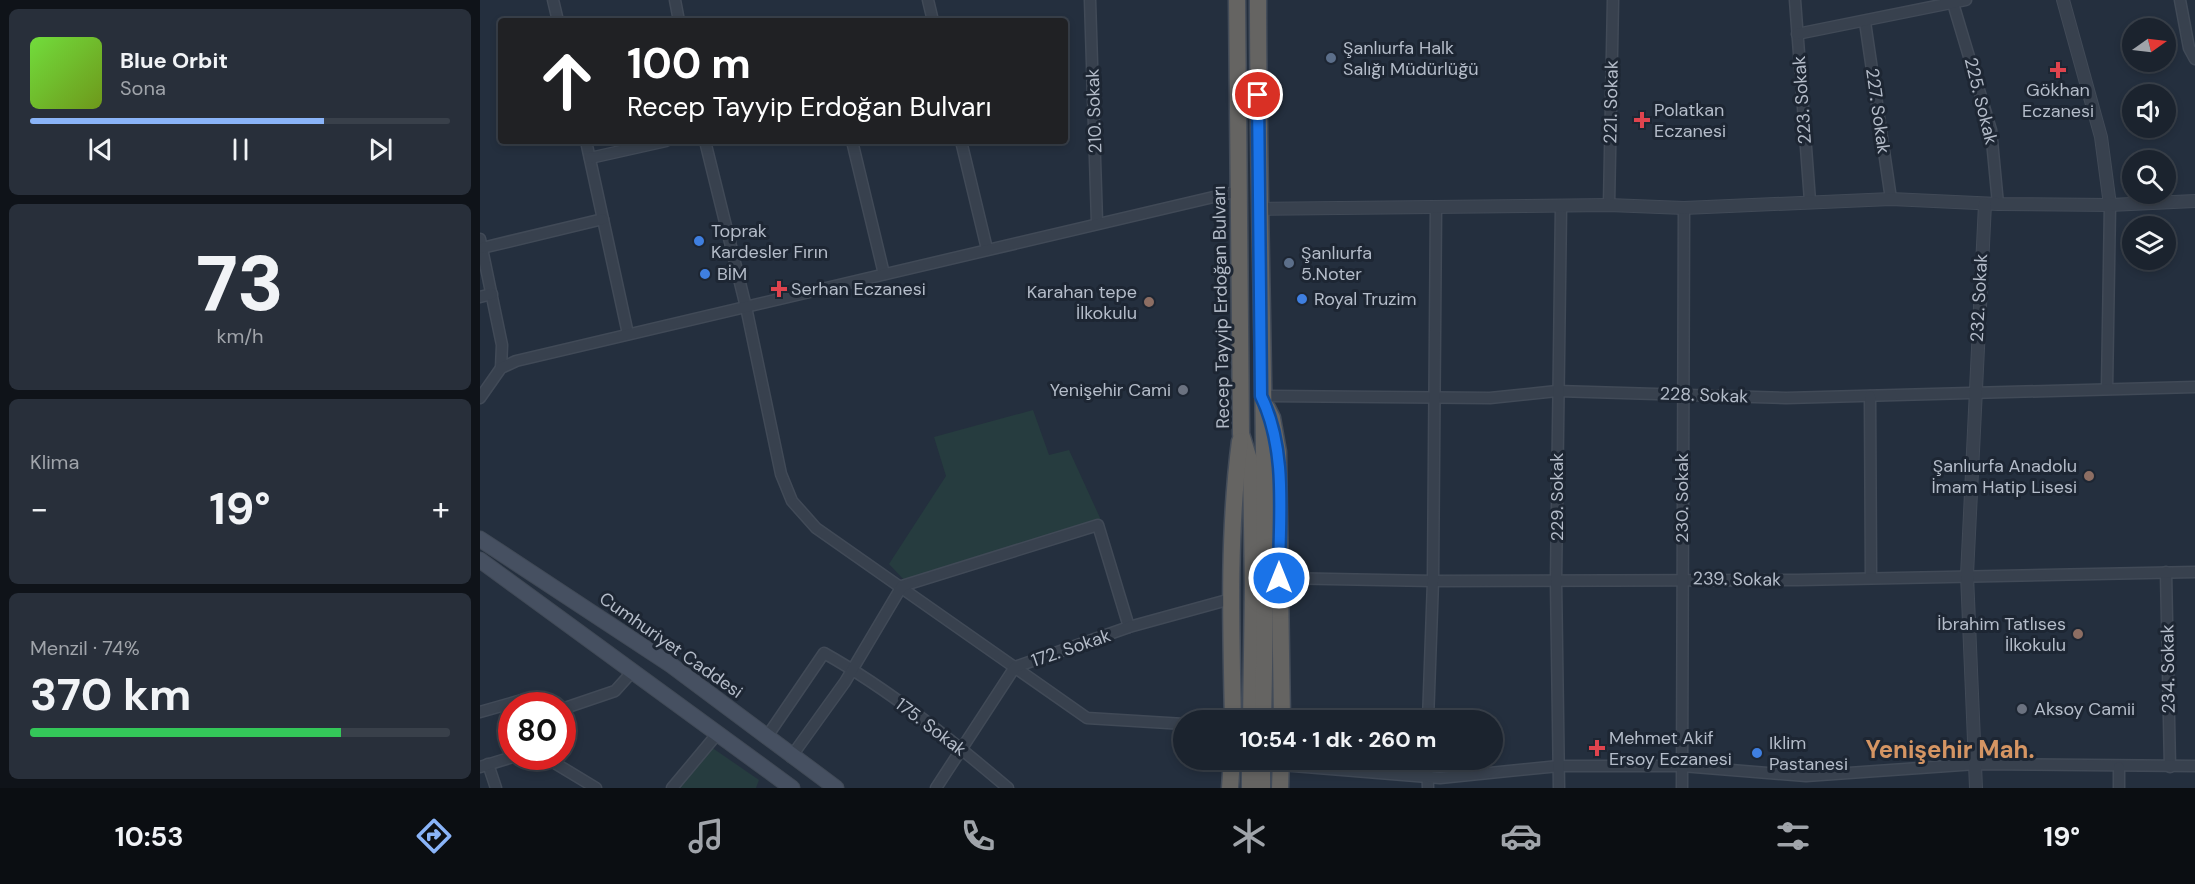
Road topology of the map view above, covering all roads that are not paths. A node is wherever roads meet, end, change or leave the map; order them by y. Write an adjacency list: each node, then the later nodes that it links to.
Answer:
1 (553, 0): 13 (street)
2 (675, 0): 14 (street)
3 (928, 0): 15 (street)
4 (1090, 0): 38 (street, 210. Sokak)
5 (1237, 0): 25 (highway, Recep Tayyip Erdoğan Bulvarı)
6 (1258, 0): 36 (highway)
7 (1613, 0): 31 (street, 221. Sokak)
8 (1795, 0): 17 (street, 223. Sokak)
9 (1966, 0): 12 (street)
10 (2063, 0): 32 (street)
11 (2180, 0): 18 (street)
12 (1952, 2): 16 (street); 30 (street, 225. Sokak)
13 (557, 18)
14 (678, 18)
15 (932, 18)
16 (1865, 22): 17 (street); 26 (street, 227. Sokak)
17 (1797, 34): 27 (street, 223. Sokak)
18 (2195, 59)
19 (587, 144): 24 (street)
20 (653, 144): 24 (street)
21 (706, 144): 44 (street)
22 (853, 144): 41 (street)
23 (962, 144): 40 (street)
24 (590, 158): 37 (street)
25 (1239, 191): 38 (street); 56 (highway, Recep Tayyip Erdoğan Bulvarı)
26 (1891, 199): 27 (street); 29 (street)
27 (1810, 201): 35 (street)
28 (2195, 201): 32 (street)
29 (1985, 204): 30 (street); 50 (street, 232. Sokak)
30 (1998, 204): 32 (street)
31 (1609, 205): 34 (street); 35 (street)
32 (2110, 205): 48 (street)
33 (1436, 207): 34 (street); 36 (street); 53 (street)
34 (1561, 207): 49 (street, 229. Sokak)
35 (1684, 208): 51 (street, 230. Sokak)
36 (1259, 209): 52 (highway)
37 (603, 219): 39 (street); 45 (street)
38 (1097, 222): 40 (street)
39 (481, 244): 42 (street)
40 (987, 249): 41 (street)
41 (884, 274): 44 (street)
42 (492, 294): 43 (street); 46 (street)
43 (480, 297)
44 (746, 308): 45 (street); 67 (street)
45 (628, 334): 46 (street)
46 (501, 368): 55 (street)
47 (2195, 387): 48 (street, 228. Sokak)
48 (2107, 389): 50 (street, 228. Sokak)
49 (1557, 391): 51 (street, 228. Sokak); 53 (street, 228. Sokak); 65 (street, 229. Sokak)
50 (1974, 392): 54 (street, 228. Sokak); 61 (street, 232. Sokak)
51 (1681, 394): 54 (street, 228. Sokak); 63 (street, 230. Sokak)
52 (1261, 396): 53 (street, 228. Sokak); 62 (highway); 77 (highway)
53 (1434, 396): 66 (street)
54 (1870, 396): 64 (street)
55 (480, 398)
56 (1241, 434): 68 (highway); 76 (highway, Recep Tayyip Erdoğan Bulvarı)
57 (480, 539): 83 (main road, Cumhuriyet Caddesi)
58 (480, 560): 72 (main road)
59 (2166, 572): 60 (street, 239. Sokak); 61 (street, 239. Sokak); 90 (street, 234. Sokak)
60 (2195, 572)
61 (1967, 575): 64 (street, 239. Sokak); 87 (street, 232. Sokak)
62 (1279, 578): 66 (street, 239. Sokak); 78 (highway)
63 (1682, 578): 64 (street, 239. Sokak); 65 (street, 239. Sokak); 89 (street, 230. Sokak)
64 (1870, 578)
65 (1556, 580): 66 (street, 239. Sokak); 88 (street, 229. Sokak)
66 (1433, 581): 79 (street)
67 (902, 586): 69 (street); 70 (street); 71 (street)
68 (1231, 599): 69 (street, 172. Sokak); 75 (highway)
69 (1129, 627): 70 (street, 172. Sokak)
70 (1015, 667): 81 (street); 84 (street, 172. Sokak)
71 (852, 668): 83 (street, 175. Sokak); 84 (street, 175. Sokak); 85 (street)
72 (633, 671): 73 (street); 82 (main road)
73 (576, 704)
74 (498, 707): 80 (street)
75 (1233, 710)
76 (1251, 710)
77 (1263, 710)
78 (1282, 710)
79 (1428, 710)
80 (480, 712)
81 (1173, 723)
82 (718, 733): 103 (street); 104 (main road)
83 (766, 738): 85 (main road, Cumhuriyet Caddesi)
84 (962, 749): 106 (street, 172. Sokak); 107 (street, 175. Sokak)
85 (791, 757): 105 (main road, Cumhuriyet Caddesi)
86 (484, 765): 101 (street)
87 (1976, 765): 92 (street); 100 (street); 114 (street, 232. Sokak)
88 (1559, 766): 89 (street); 99 (street); 112 (street, 229. Sokak)
89 (1682, 766): 100 (street); 113 (street, 230. Sokak)
90 (2170, 766): 91 (street); 92 (street)
91 (2195, 766)
92 (2119, 767): 115 (street)
93 (566, 770): 102 (street)
94 (1231, 770): 108 (highway)
95 (1250, 770): 109 (highway)
96 (1262, 770): 110 (highway)
97 (1281, 770): 111 (highway)
98 (1340, 770): 99 (street)
99 (1428, 782)
100 (1806, 782)
101 (496, 788)
102 (596, 788)
103 (672, 788)
104 (792, 788)
105 (836, 788)
106 (936, 788)
107 (1008, 788)
108 (1230, 788)
109 (1250, 788)
110 (1262, 788)
111 (1280, 788)
112 (1559, 788)
113 (1683, 788)
114 (1976, 788)
115 (2119, 788)

